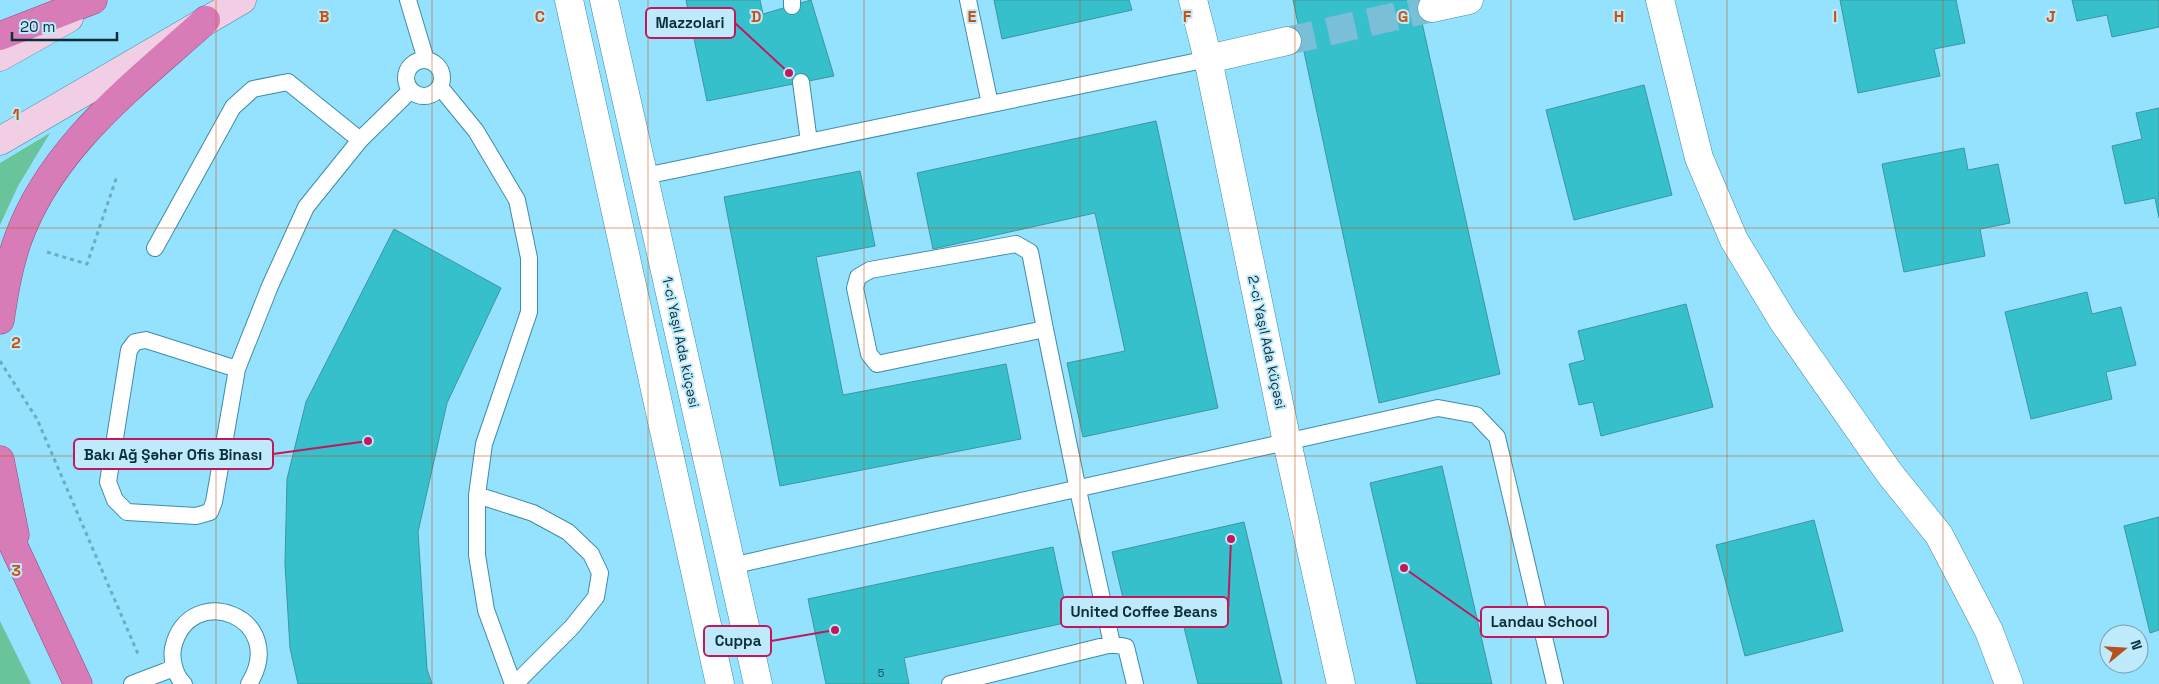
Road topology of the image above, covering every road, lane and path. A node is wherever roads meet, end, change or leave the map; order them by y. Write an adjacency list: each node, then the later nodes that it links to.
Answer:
1 (93, 0): 13 (highway)
2 (101, 0): 15 (main road)
3 (242, 0): 12 (main road)
4 (408, 0): 17 (lane)
5 (569, 0): 48 (street)
6 (604, 0): 26 (street, 1-ci Yaşıl Ada küçəsi)
7 (968, 0): 21 (lane)
8 (1193, 0): 16 (street, 2-ci Yaşıl Ada küçəsi)
9 (1469, 0): 11 (street)
10 (1660, 0): 54 (street)
11 (1432, 8)
12 (206, 20): 23 (main road); 27 (highway)
13 (0, 36)
14 (1287, 41): 16 (street)
15 (0, 57)
16 (1208, 59): 21 (lane); 33 (street, 2-ci Yaşıl Ada küçəsi)
17 (426, 60): 19 (lane); 20 (lane)
18 (801, 82): 24 (lane)
19 (440, 87): 20 (lane); 36 (lane)
20 (411, 90): 22 (lane)
21 (990, 104): 24 (lane)
22 (360, 140): 28 (lane); 32 (lane)
23 (0, 141)
24 (809, 142): 26 (lane)
25 (117, 176): 27 (path)
26 (645, 176): 39 (street, 1-ci Yaşıl Ada küçəsi)
27 (16, 243): 29 (highway)
28 (155, 248)
29 (0, 320)
30 (1045, 329): 30 (lane); 35 (lane)
31 (0, 361): 42 (path)
32 (237, 369): 32 (lane)
33 (1287, 442): 35 (lane); 52 (street, 2-ci Yaşıl Ada küçəsi); 53 (lane)
34 (0, 460): 38 (highway)
35 (1078, 490): 39 (lane); 40 (lane)
36 (477, 495): 47 (lane); 47 (lane)
37 (0, 517): 38 (highway)
38 (19, 555): 43 (highway)
39 (731, 566): 49 (street, 1-ci Yaşıl Ada küçəsi)
40 (1112, 644): 50 (lane); 51 (lane)
41 (174, 668): 42 (lane); 45 (lane); 46 (lane)
42 (149, 678): 44 (lane)
43 (78, 684)
44 (132, 684)
45 (184, 684)
46 (248, 684)
47 (514, 684)
48 (720, 684)
49 (758, 684)
50 (950, 684)
51 (1135, 684)
52 (1341, 684)
53 (1555, 684)
54 (2009, 684)

